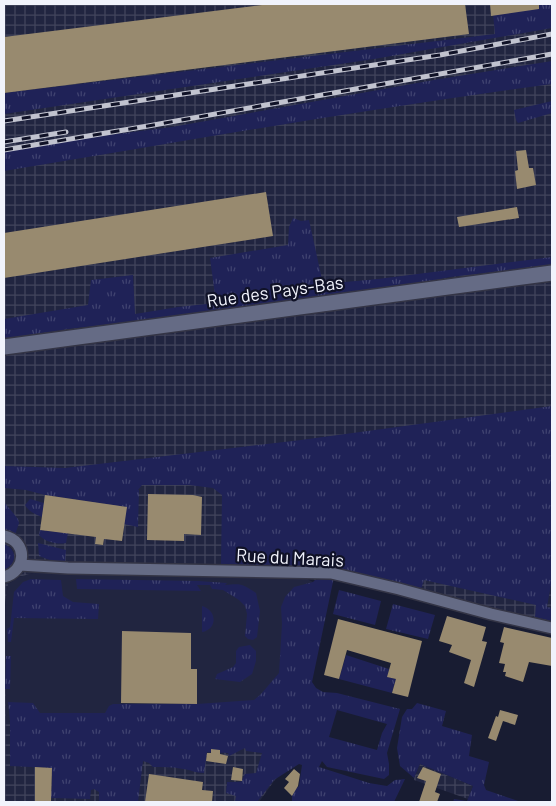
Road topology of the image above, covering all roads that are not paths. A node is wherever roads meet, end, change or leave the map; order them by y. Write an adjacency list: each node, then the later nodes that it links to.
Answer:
1 (552, 273): 2 (street, Rue des Pays-Bas)
2 (4, 347)
3 (4, 536): 4 (street)
4 (20, 565): 5 (street); 6 (street, Rue du Marais)
5 (4, 577)
6 (552, 628)

